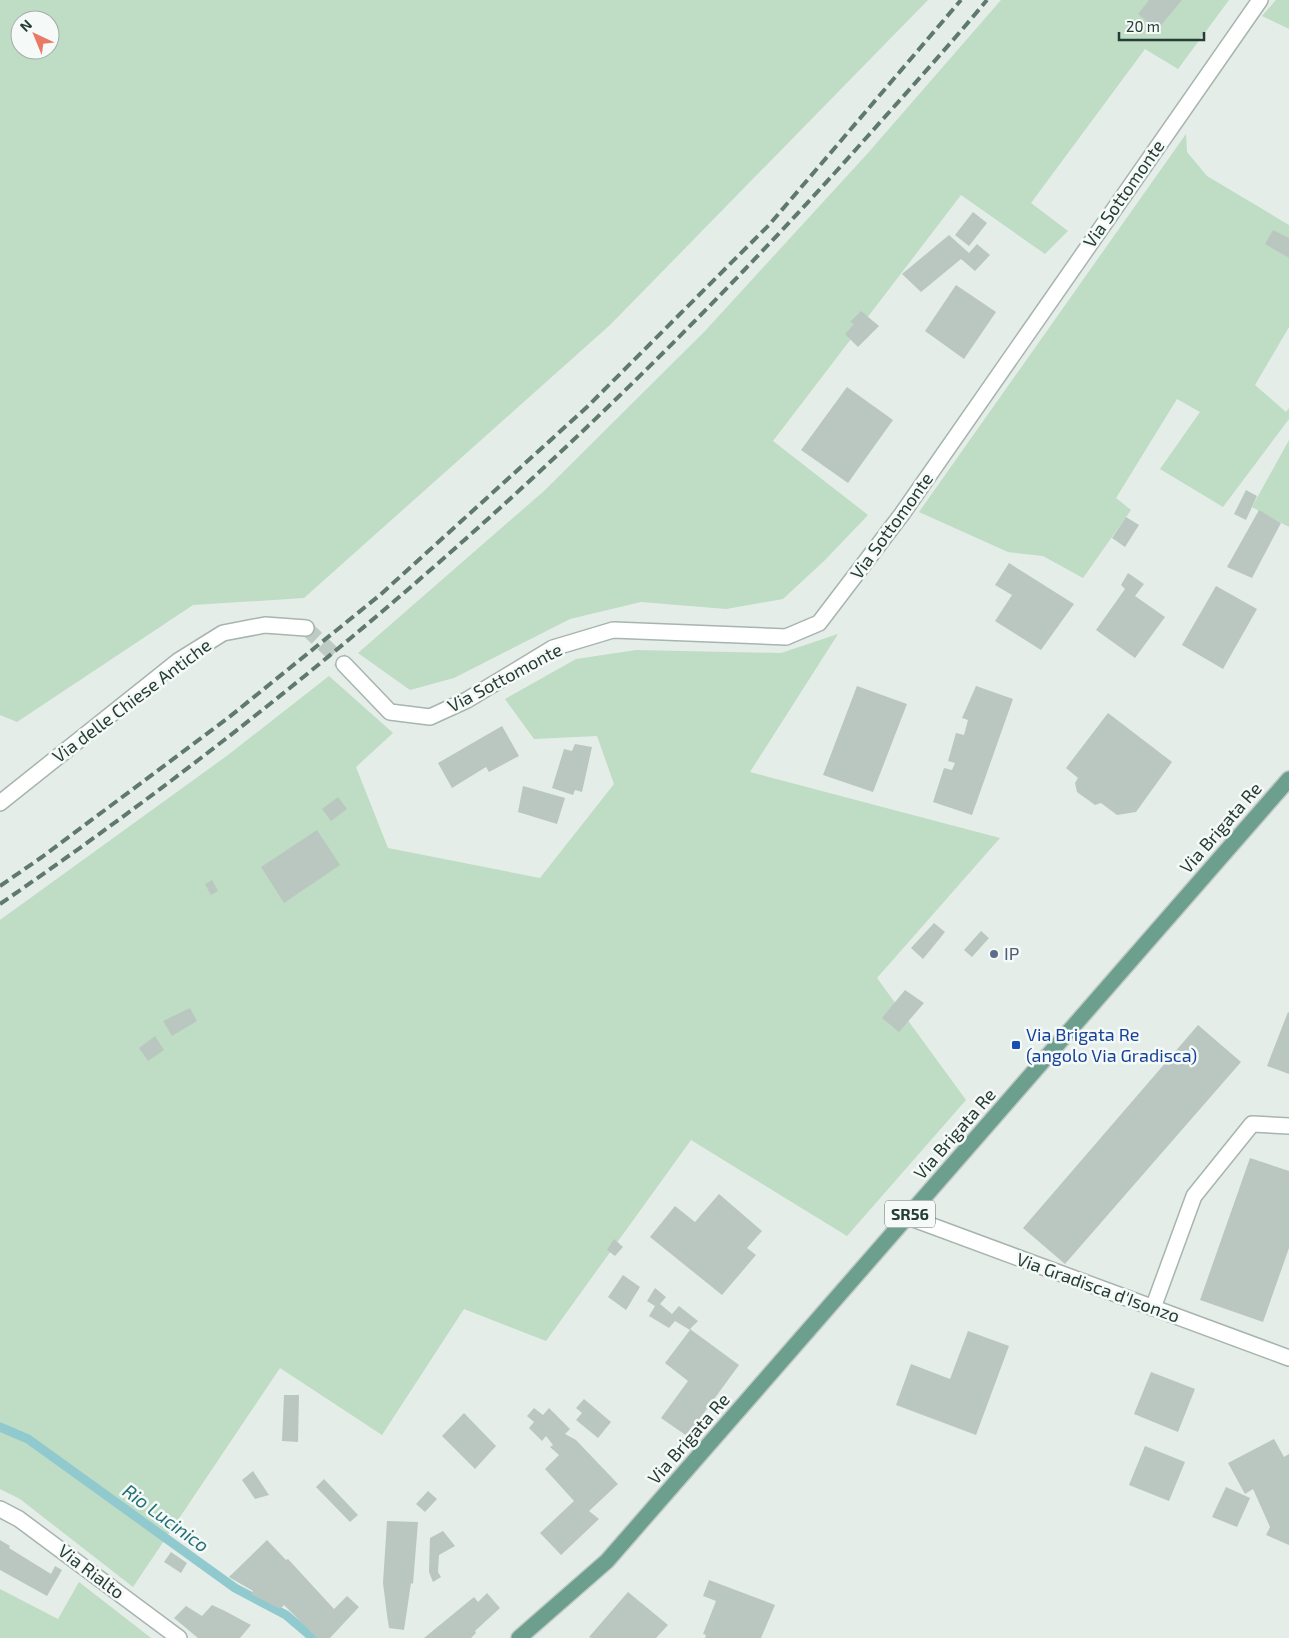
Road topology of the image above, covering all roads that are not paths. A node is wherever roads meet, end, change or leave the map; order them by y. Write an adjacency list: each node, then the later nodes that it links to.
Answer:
1 (1260, 0): 3 (street, Via Sottomonte)
2 (306, 628): 5 (street, Via delle Chiese Antiche)
3 (344, 664)
4 (1289, 778): 7 (main road, Via Brigata Re / SR56)
5 (0, 803)
6 (1289, 1126): 8 (street)
7 (908, 1217): 8 (street, Via Gradisca d'Isonzo); 12 (main road, Via Brigata Re / SR56)
8 (1153, 1308): 9 (street, Via Gradisca d'Isonzo)
9 (1289, 1358)
10 (0, 1509): 11 (street, Via Rialto)
11 (179, 1638)
12 (519, 1638)

